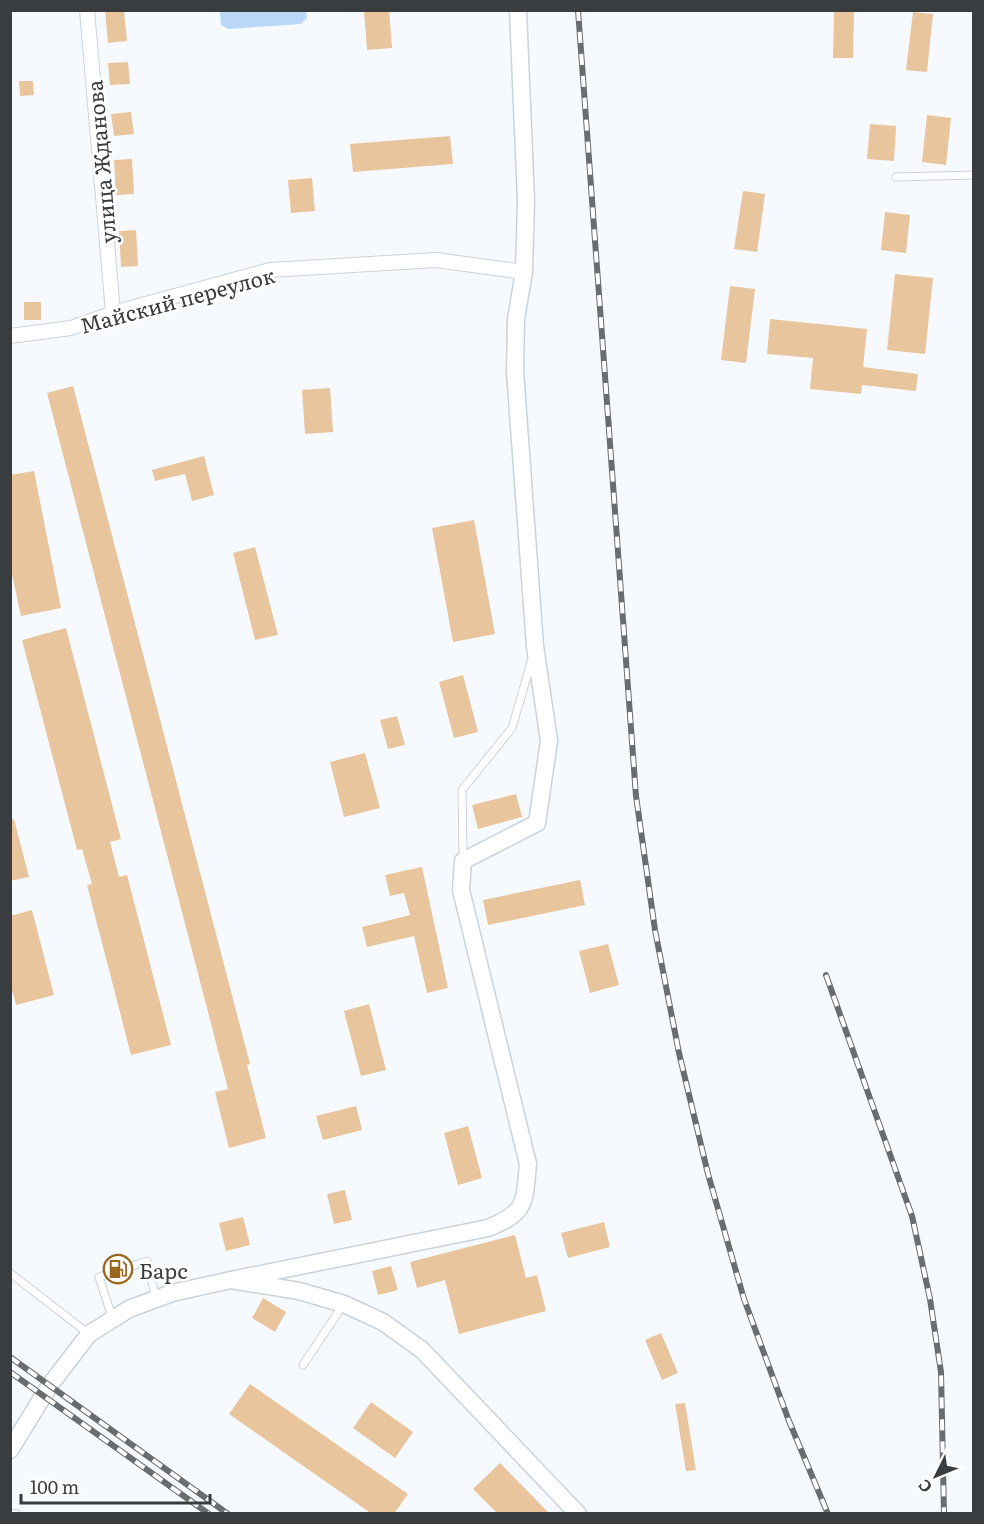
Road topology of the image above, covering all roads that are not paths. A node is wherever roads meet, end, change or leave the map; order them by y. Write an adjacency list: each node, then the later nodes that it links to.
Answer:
1 (87, 10): 6 (street, улица Жданова)
2 (518, 10): 5 (street)
3 (974, 175): 4 (lane)
4 (897, 177)
5 (524, 272): 6 (street, Майский переулок); 8 (street)
6 (113, 313): 7 (street, Майский переулок)
7 (10, 336)
8 (535, 646): 9 (lane); 9 (street)
9 (463, 861): 11 (street)
10 (10, 1273): 15 (lane)
11 (231, 1280): 12 (street); 13 (street)
12 (156, 1299): 14 (street); 14 (lane)
13 (344, 1304): 16 (lane); 20 (street)
14 (112, 1317): 15 (street)
15 (89, 1334): 17 (street)
16 (303, 1365)
17 (10, 1450)
18 (10, 1513): 19 (lane)
19 (17, 1514)
20 (578, 1514)

